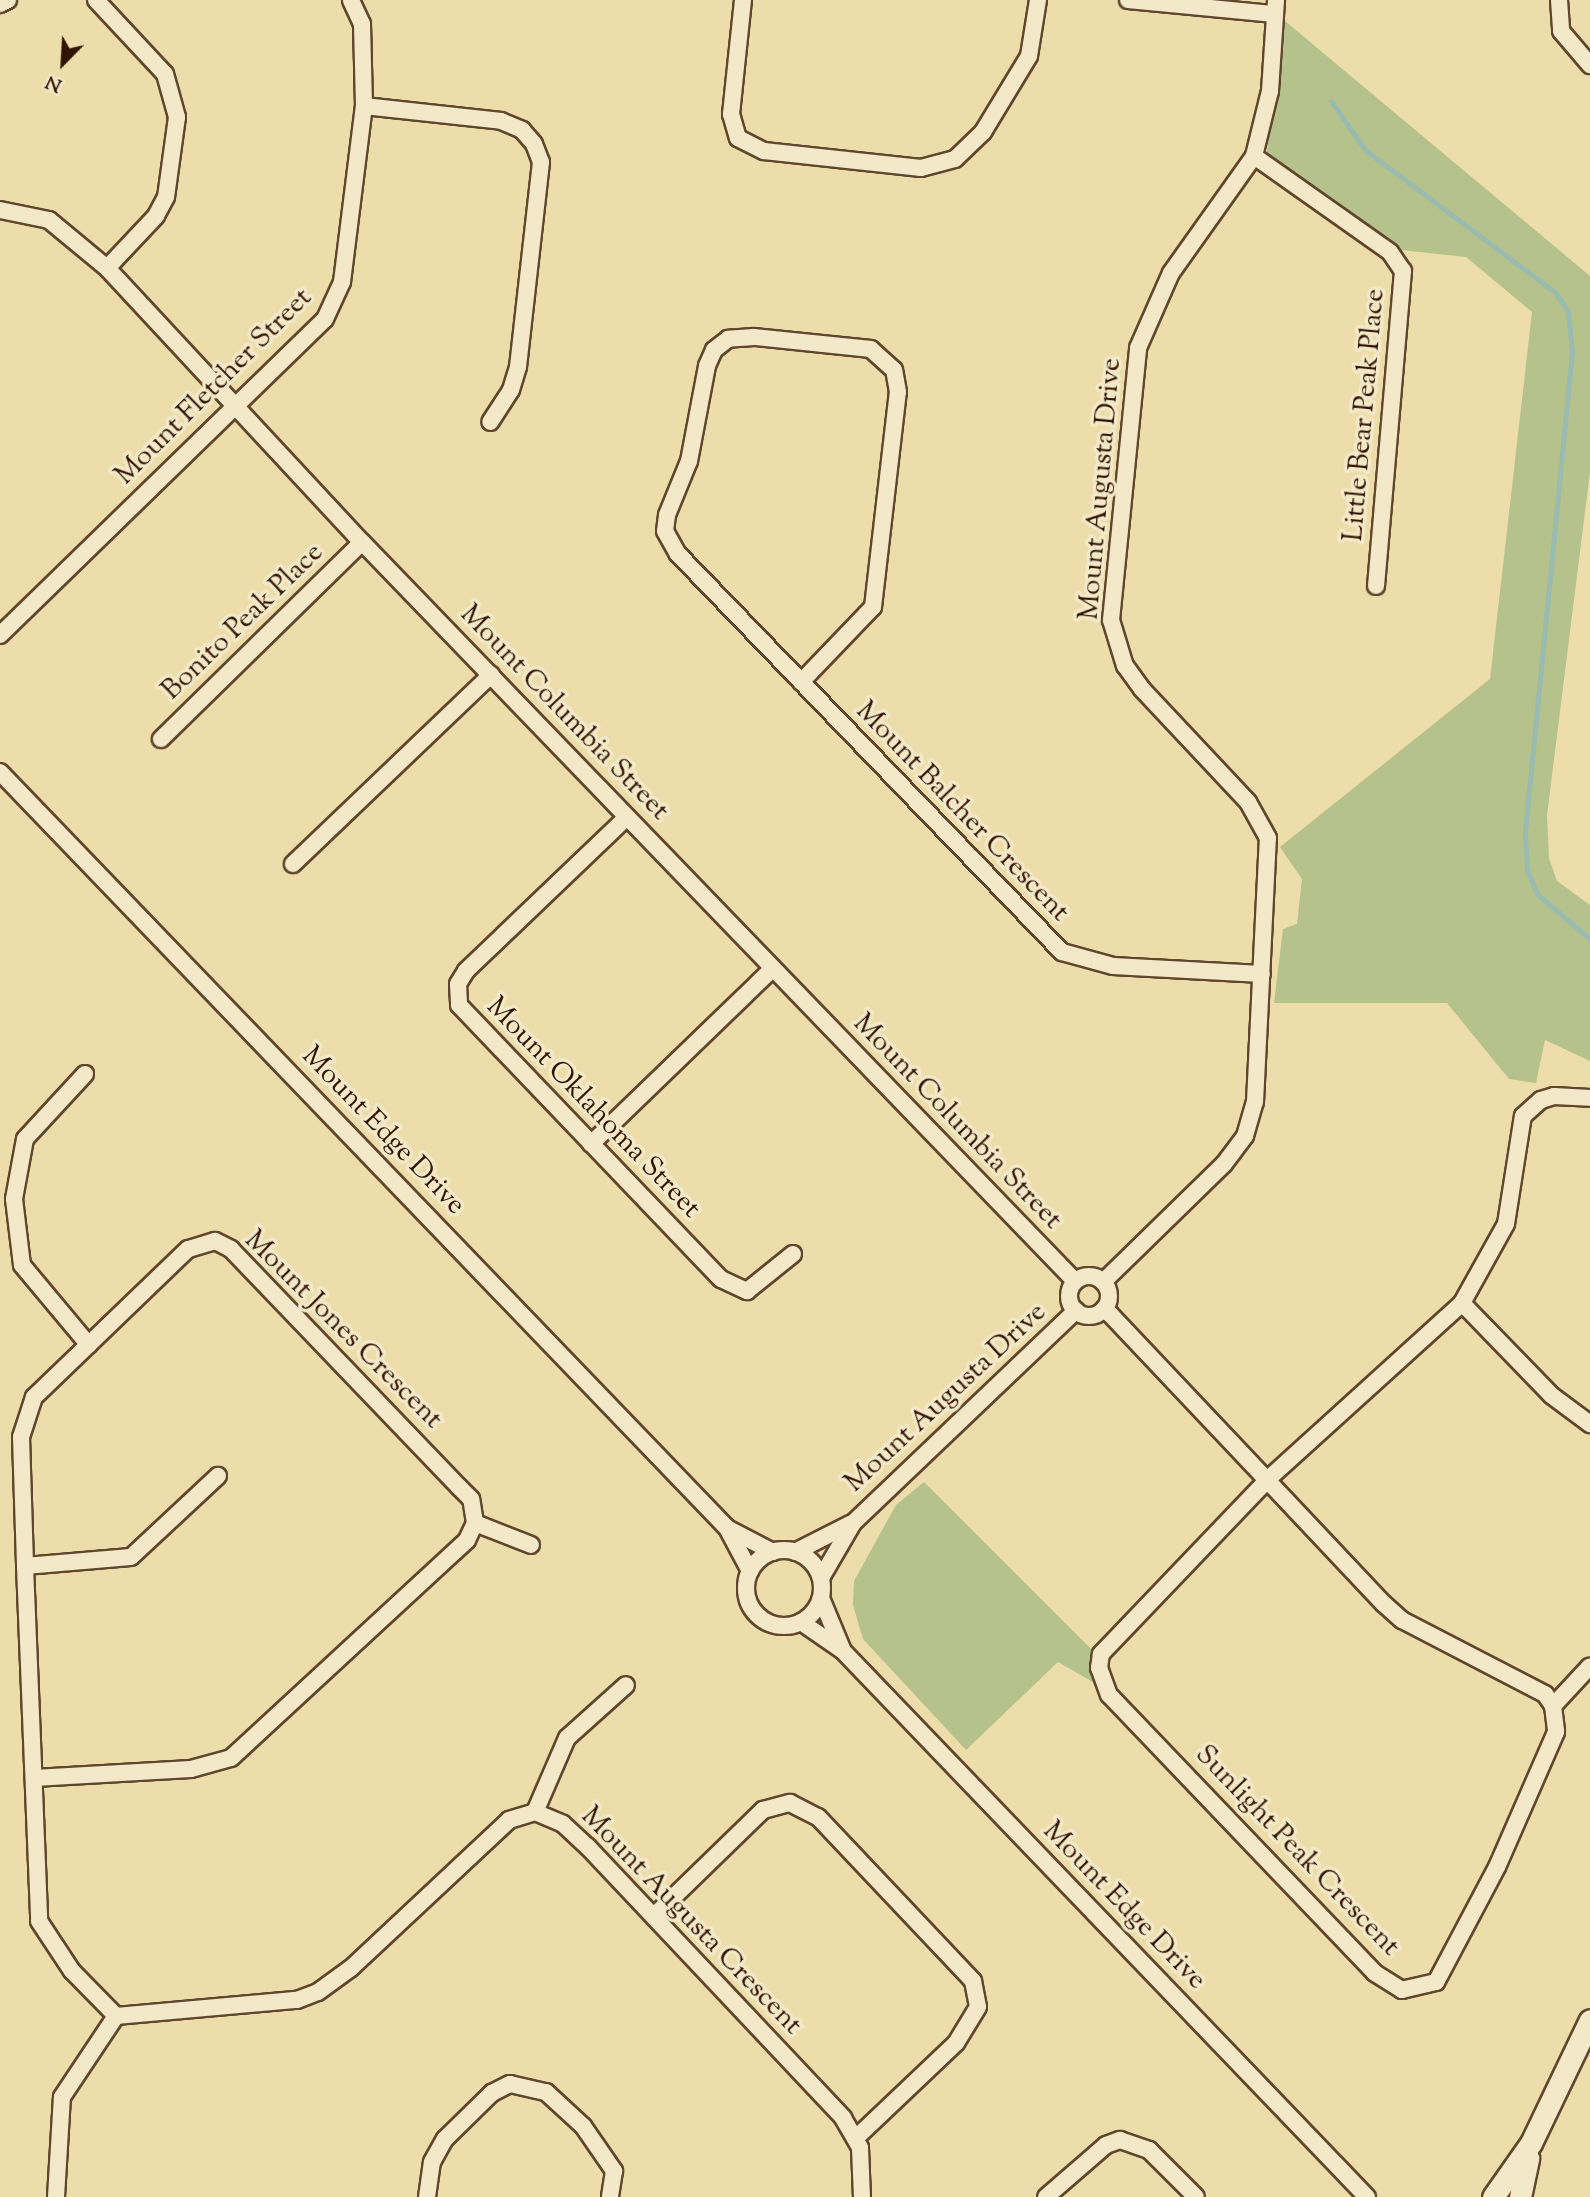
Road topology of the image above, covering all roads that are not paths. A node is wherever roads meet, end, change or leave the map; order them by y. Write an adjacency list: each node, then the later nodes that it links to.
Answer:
1 (8, 0): 8 (street)
2 (96, 0): 14 (street)
3 (351, 0): 11 (street, Mount Fletcher Street)
4 (743, 0): 5 (street)
5 (1038, 0)
6 (1128, 0): 9 (street)
7 (1559, 0): 10 (street)
8 (0, 4)
9 (1275, 7): 12 (street, Mount Augusta Drive)
10 (1590, 65)
11 (364, 106): 15 (street, Mount Fletcher Street); 16 (street)
12 (1254, 156): 18 (street, Little Bear Peak Place); 27 (street, Mount Augusta Drive)
13 (0, 210): 14 (street, Mount Columbia Street)
14 (107, 268): 15 (street, Mount Columbia Street)
15 (235, 409): 17 (street, Mount Columbia Street); 19 (street, Mount Fletcher Street)
16 (491, 422)
17 (362, 542): 20 (street, Mount Columbia Street); 22 (street, Bonito Peak Place)
18 (1376, 586)
19 (0, 635)
20 (491, 675): 24 (street, Mount Columbia Street); 25 (street)
21 (802, 681): 21 (street, Mount Balcher Crescent); 27 (street, Mount Balcher Crescent)
22 (161, 739)
23 (0, 772): 43 (street, Mount Edge Drive)
24 (627, 817): 26 (street, Mount Columbia Street); 30 (street, Mount Oklahoma Street)
25 (293, 864)
26 (774, 968): 30 (street); 32 (street, Mount Columbia Street)
27 (1262, 974): 33 (street, Mount Augusta Drive)
28 (85, 1074): 37 (street)
29 (1590, 1098): 34 (street, Sunlight Peak Crescent)
30 (591, 1144): 31 (street, Mount Oklahoma Street)
31 (793, 1254)
32 (1075, 1281): 33 (street); 36 (street, Mount Augusta Drive)
33 (1103, 1282): 35 (street)
34 (1462, 1303): 38 (street); 40 (street, Sunlight Peak Crescent)
35 (1104, 1309): 36 (street, Mount Augusta Drive); 40 (street)
36 (1076, 1311): 42 (street, Mount Augusta Drive)
37 (89, 1345): 41 (street, Mount Jones Crescent); 47 (street, Mount Jones Crescent)
38 (1590, 1424)
39 (218, 1476): 47 (street)
40 (1267, 1480): 55 (street); 55 (street, Sunlight Peak Crescent)
41 (475, 1523): 44 (street); 56 (street)
42 (852, 1523): 46 (street, Mount Augusta Drive); 49 (street, Mount Augusta Drive)
43 (727, 1528): 45 (street, Mount Edge Drive); 48 (street, Mount Edge Drive)
44 (531, 1545)
45 (773, 1552): 46 (street, Mount Edge Drive); 48 (street)
46 (795, 1552): 49 (street)
47 (25, 1566): 56 (street, Mount Jones Crescent)
48 (750, 1571): 51 (street, Mount Edge Drive)
49 (821, 1578): 50 (street, Mount Edge Drive)
50 (821, 1598): 51 (street); 52 (street, Mount Edge Drive)
51 (801, 1622): 52 (street, Mount Edge Drive)
52 (843, 1651): 69 (street, Mount Edge Drive)
53 (1590, 1666): 55 (street)
54 (626, 1685): 57 (street)
55 (1553, 1706)
56 (34, 1778): 59 (street, Mount Jones Crescent)
57 (535, 1812): 58 (street, Mount Augusta Crescent); 59 (street, Mount Augusta Crescent)
58 (656, 1915): 61 (street, Mount Augusta Crescent); 61 (street)
59 (116, 2016): 63 (street)
60 (1590, 2020): 62 (street)
61 (856, 2138): 66 (street)
62 (1531, 2143): 70 (street); 71 (street)
63 (56, 2197)
64 (426, 2197): 65 (street)
65 (610, 2197)
66 (862, 2197)
67 (1046, 2197): 68 (street)
68 (1196, 2197)
69 (1367, 2197)
70 (1493, 2197)
71 (1520, 2197)

